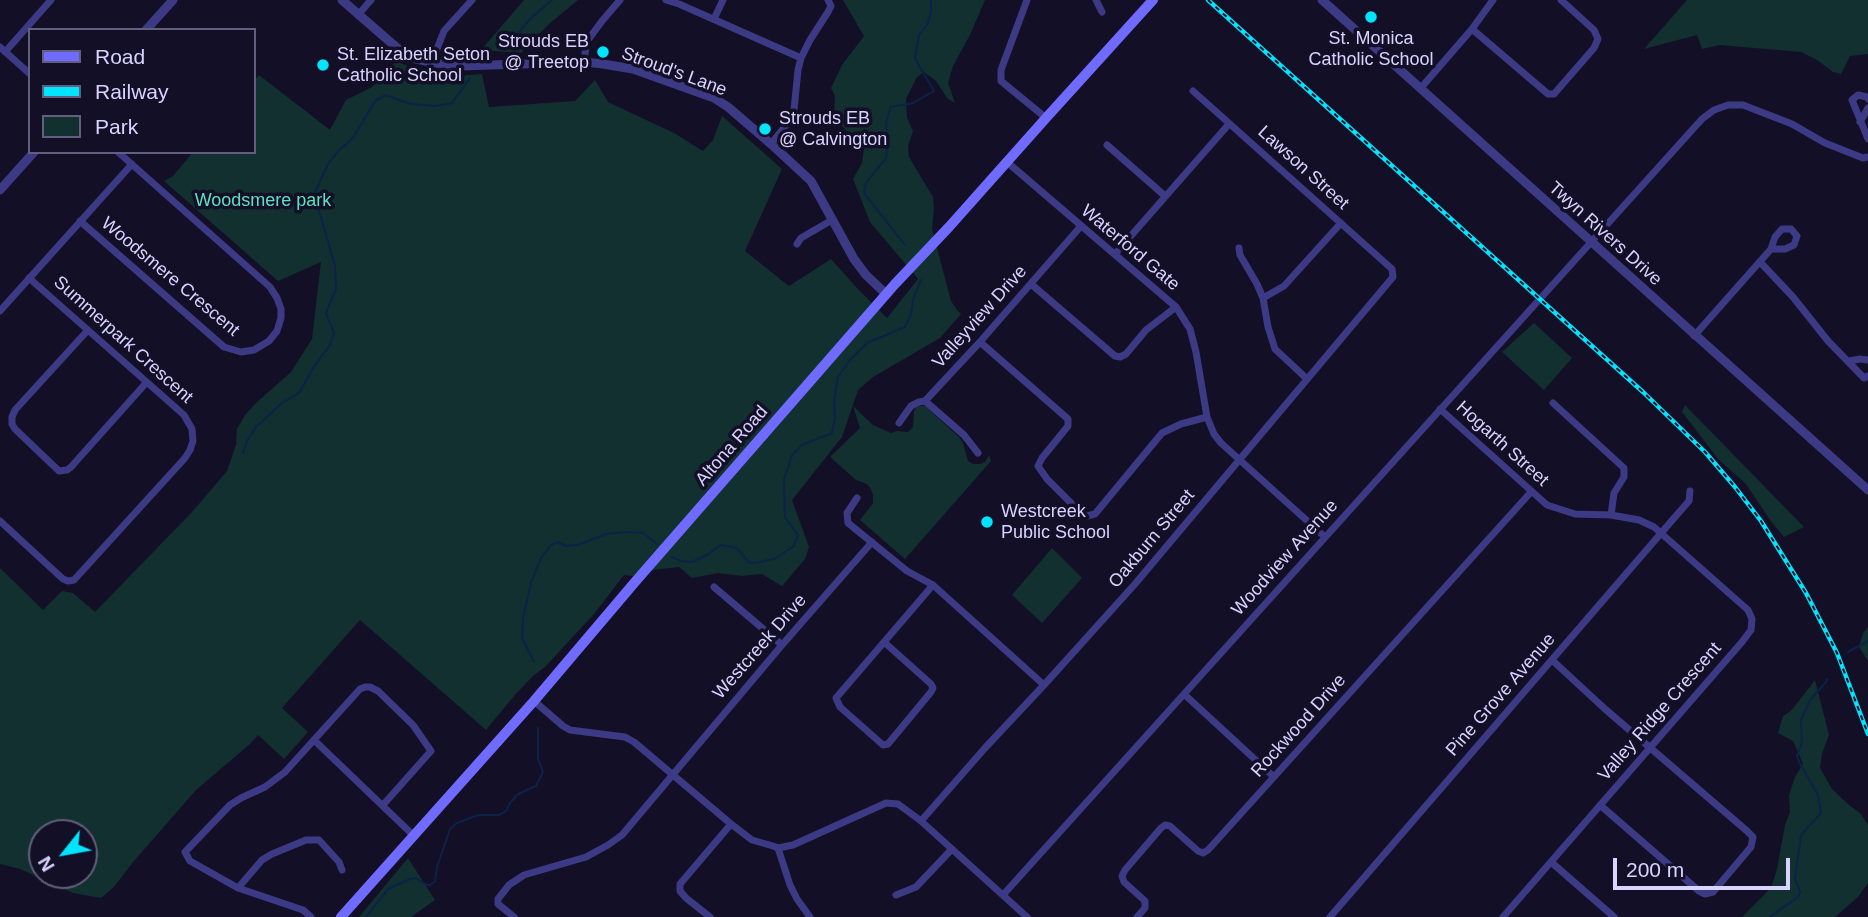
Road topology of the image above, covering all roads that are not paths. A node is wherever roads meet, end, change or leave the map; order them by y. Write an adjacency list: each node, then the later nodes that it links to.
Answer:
1 (51, 0): 21 (street)
2 (173, 0): 19 (street)
3 (342, 0): 17 (street, Stroud's Lane)
4 (371, 0): 17 (street)
5 (472, 0): 24 (street)
6 (620, 0): 23 (street)
7 (666, 0): 18 (street)
8 (723, 0): 18 (street)
9 (828, 0): 22 (street)
10 (1027, 0): 30 (street)
11 (1097, 0): 16 (street)
12 (1153, 0): 30 (main road, Altona Road)
13 (1322, 0): 26 (street, Twyn Rivers Drive)
14 (1493, 0): 20 (street)
15 (1561, 0): 20 (street)
16 (1102, 12)
17 (358, 15): 24 (street, Stroud's Lane)
18 (714, 19): 22 (street)
19 (148, 28)
20 (1472, 29): 26 (street)
21 (3, 50): 25 (street)
22 (801, 58): 34 (street)
23 (584, 62): 24 (street, Stroud's Lane); 34 (street, Stroud's Lane)
24 (435, 64)
25 (28, 72)
26 (1420, 89): 47 (street, Twyn Rivers Drive)
27 (1193, 90): 32 (street, Lawson Street)
28 (1868, 99): 31 (street)
29 (1868, 108): 31 (street)
30 (1046, 118): 39 (main road, Altona Road)
31 (1860, 122): 33 (street)
32 (1229, 124): 42 (street); 45 (street, Lawson Street)
33 (1868, 139)
34 (771, 144): 43 (street, Stroud's Lane)
35 (1107, 145): 42 (street)
36 (32, 154): 41 (street)
37 (120, 154): 40 (street, Woodsmere Crescent)
38 (1868, 157): 47 (street, Woodview Avenue)
39 (1007, 162): 46 (street, Waterford Gate); 56 (main road, Altona Road)
40 (132, 164): 44 (street); 44 (street, Woodsmere Crescent)
41 (0, 190)
42 (1165, 196): 51 (street)
43 (832, 220): 48 (street); 56 (street, Stroud's Lane)
44 (80, 221): 54 (street)
45 (1341, 223): 53 (street, Lawson Street); 57 (street)
46 (1082, 226): 51 (street, Waterford Gate); 55 (street, Valleyview Drive)
47 (1591, 242): 61 (street, Twyn Rivers Drive); 70 (street, Woodview Avenue)
48 (797, 244)
49 (1239, 248): 57 (street)
50 (1771, 248): 52 (street)
51 (1115, 254): 58 (street, Waterford Gate)
52 (1760, 262): 61 (street); 64 (street)
53 (1392, 269): 66 (street, Oakburn Street)
54 (29, 278): 59 (street); 60 (street, Summerpark Crescent)
55 (1031, 284): 58 (street); 62 (street, Valleyview Drive)
56 (886, 294): 91 (main road, Altona Road)
57 (1263, 298): 66 (street)
58 (1176, 307): 71 (street, Waterford Gate)
59 (0, 311)
60 (88, 330): 67 (street, Summerpark Crescent); 67 (street)
61 (1694, 336): 75 (street, Twyn Rivers Drive)
62 (980, 342): 68 (street, Valleyview Drive); 71 (street)
63 (1868, 360): 64 (street)
64 (1849, 361): 65 (street)
65 (1868, 376)
66 (1306, 379): 74 (street, Oakburn Street)
67 (146, 383): 80 (street, Summerpark Crescent)
68 (925, 401): 72 (street, Valleyview Drive); 73 (street)
69 (1553, 404): 79 (street)
70 (1440, 409): 77 (street, Hogarth Street); 82 (street, Woodview Avenue)
71 (1206, 416): 74 (street, Waterford Gate)
72 (899, 422)
73 (978, 453)
74 (1239, 459): 82 (street, Waterford Gate); 89 (street, Oakburn Street)
75 (1868, 490)
76 (1690, 491): 81 (street, Pine Grove Avenue)
77 (1531, 492): 79 (street, Hogarth Street); 95 (street, Rockwood Drive)
78 (857, 498): 83 (street)
79 (1611, 515): 81 (street, Hogarth Street)
80 (0, 521)
81 (1661, 533): 88 (street, Pine Grove Avenue); 93 (street, Valley Ridge Crescent)
82 (1325, 537): 90 (street, Woodview Avenue)
83 (872, 542): 84 (street); 87 (street, Westcreek Drive)
84 (933, 585): 86 (street); 89 (street)
85 (714, 587): 87 (street)
86 (884, 642): 86 (street)
87 (782, 645): 94 (street, Westcreek Drive)
88 (1552, 660): 93 (street); 115 (street, Pine Grove Avenue)
89 (1044, 685): 98 (street, Oakburn Street)
90 (1184, 694): 95 (street); 107 (street, Woodview Avenue)
91 (534, 701): 94 (street); 100 (main road, Altona Road)
92 (314, 740): 96 (street); 96 (street); 105 (street)
93 (1650, 747): 97 (street, Valley Ridge Crescent); 97 (street)
94 (673, 774): 99 (street); 110 (street, Westcreek Drive)
95 (1274, 777): 114 (street, Rockwood Drive)
96 (383, 805): 100 (street)
97 (1600, 805): 103 (street, Valley Ridge Crescent)
98 (921, 821): 101 (street); 102 (street)
99 (731, 824): 101 (street); 111 (street)
100 (413, 835): 109 (main road, Altona Road)
101 (778, 848): 112 (street)
102 (952, 849): 106 (street); 107 (street)
103 (1550, 862): 116 (street, Valley Ridge Crescent); 117 (street)
104 (342, 870): 105 (street)
105 (238, 888): 108 (street)
106 (896, 895)
107 (1003, 895): 113 (street)
108 (311, 917)
109 (341, 917)
110 (514, 917)
111 (710, 917)
112 (810, 917)
113 (1027, 917)
114 (1137, 917)
115 (1330, 917)
116 (1503, 917)
117 (1614, 917)

